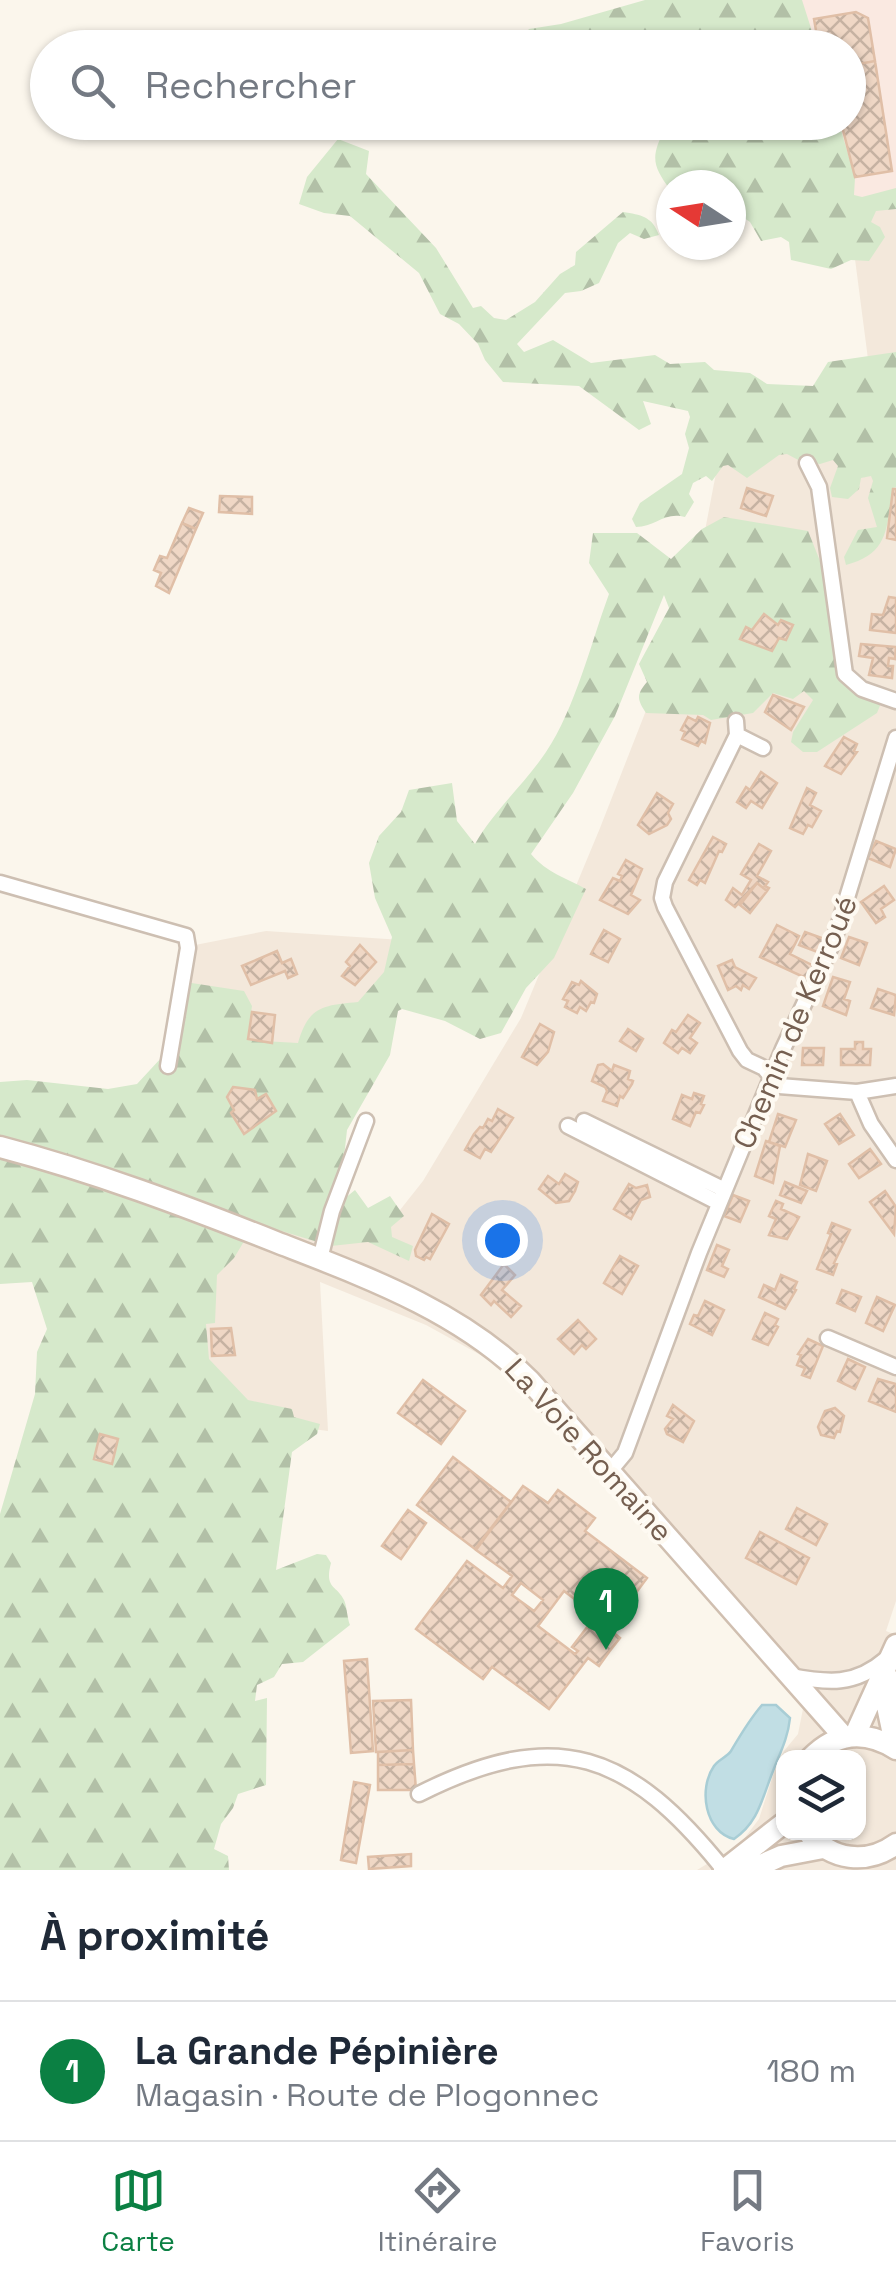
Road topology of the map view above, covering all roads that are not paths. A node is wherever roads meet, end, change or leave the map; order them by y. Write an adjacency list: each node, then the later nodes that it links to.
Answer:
1 (807, 463): 2 (street)
2 (896, 702)
3 (896, 738): 7 (street, Chemin de Kerroué)
4 (763, 748): 7 (street)
5 (0, 883): 6 (street)
6 (168, 1066)
7 (771, 1079): 9 (street); 15 (street, Chemin de Kerroué)
8 (896, 1086): 9 (street)
9 (857, 1092): 14 (street)
10 (366, 1121): 16 (street)
11 (584, 1121): 15 (street, Chemin de Kerroué)
12 (568, 1126): 15 (street)
13 (0, 1147): 16 (street, La Voie Romaine)
14 (896, 1160)
15 (722, 1196): 19 (street, Chemin de Kerroué)
16 (320, 1259): 19 (street, La Voie Romaine)
17 (828, 1338): 18 (street)
18 (896, 1367)
19 (610, 1472): 21 (street, La Voie Romaine)
20 (895, 1649): 21 (street); 23 (street); 24 (street)
21 (790, 1676): 22 (street, La Voie Romaine)
22 (811, 1701): 23 (street, La Voie Romaine); 25 (street)
23 (849, 1736): 24 (street); 26 (street)
24 (896, 1749)
25 (815, 1750)
26 (821, 1750)
27 (419, 1794): 32 (street)
28 (776, 1829): 32 (street)
29 (815, 1840): 31 (street); 33 (street)
30 (889, 1855): 31 (street)
31 (849, 1863)
32 (724, 1870)
33 (750, 1870)

